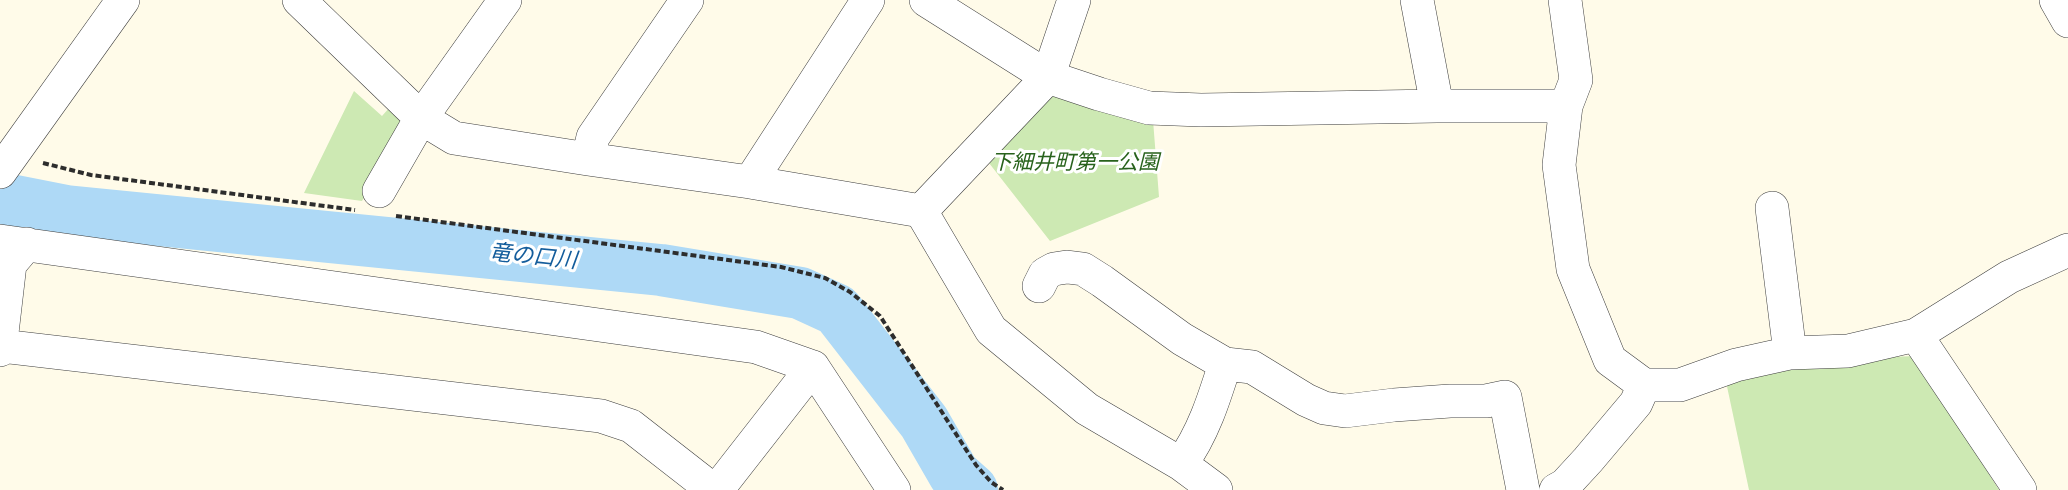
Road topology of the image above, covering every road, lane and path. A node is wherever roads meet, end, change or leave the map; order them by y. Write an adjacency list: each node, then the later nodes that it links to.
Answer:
1 (123, 0): 17 (street)
2 (505, 0): 15 (street)
3 (687, 0): 16 (street)
4 (868, 0): 18 (street)
5 (926, 0): 12 (street)
6 (1074, 0): 12 (street)
7 (1417, 0): 13 (street)
8 (1565, 0): 14 (street)
9 (2056, 0): 11 (street)
10 (311, 4): 15 (street)
11 (2068, 21)
12 (1048, 77): 13 (street); 21 (street)
13 (1437, 105): 14 (street)
14 (1566, 106): 30 (street)
15 (422, 118): 16 (street); 19 (street)
16 (588, 159): 18 (street)
17 (2, 166): 19 (path)
18 (750, 182): 21 (street)
19 (377, 206): 34 (path)
20 (1772, 208): 27 (street)
21 (921, 211): 31 (street)
22 (13, 242): 26 (street); 29 (street)
23 (2068, 250): 25 (street)
24 (1039, 286): 28 (street)
25 (1916, 335): 27 (street); 38 (street)
26 (0, 348): 32 (street)
27 (1790, 353): 30 (street)
28 (1225, 364): 31 (street); 36 (street)
29 (813, 367): 32 (street); 33 (street)
30 (1644, 385): 37 (street)
31 (1181, 464): 35 (street)
32 (715, 490)
33 (894, 490)
34 (1003, 490)
35 (1216, 490)
36 (1523, 490)
37 (1556, 490)
38 (2020, 490)

